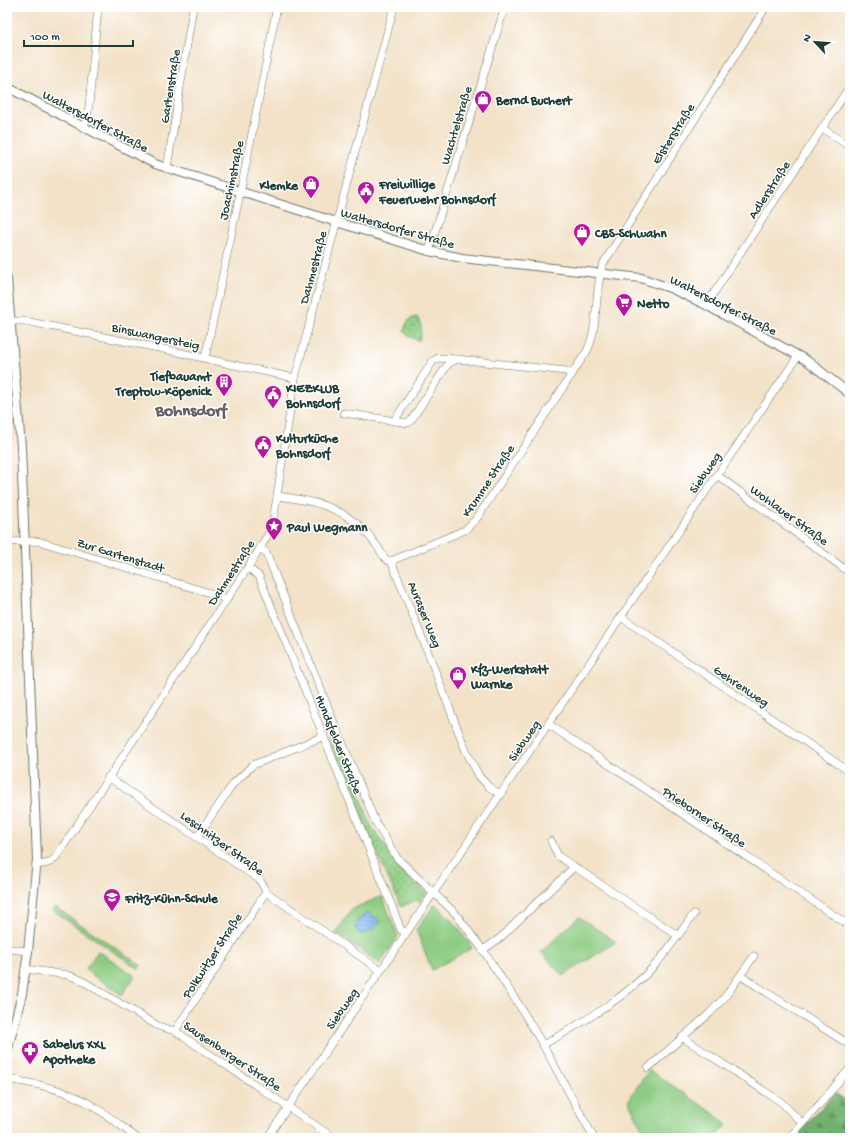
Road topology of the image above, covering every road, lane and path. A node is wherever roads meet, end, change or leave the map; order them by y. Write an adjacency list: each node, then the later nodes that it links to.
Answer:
1 (98, 7): 9 (street)
2 (193, 7): 12 (street, Gartenstraße)
3 (277, 7): 13 (street, Joachimstraße)
4 (394, 7): 14 (street, Dahmestraße)
5 (505, 7): 15 (street, Wachtelstraße)
6 (766, 7): 16 (street, Elsterstraße)
7 (850, 86): 10 (street, Adlerstraße)
8 (7, 87): 9 (street, Waltersdorfer Straße)
9 (83, 127): 12 (street, Waltersdorfer Straße)
10 (822, 128): 11 (street); 18 (street, Adlerstraße)
11 (850, 147)
12 (167, 169): 13 (street, Waltersdorfer Straße)
13 (240, 192): 14 (street, Waltersdorfer Straße); 22 (street, Joachimstraße)
14 (337, 222): 15 (street, Waltersdorfer Straße); 25 (street, Dahmestraße)
15 (429, 251): 16 (street, Waltersdorfer Straße)
16 (600, 273): 18 (street, Waltersdorfer Straße); 24 (street, Krumme Straße)
17 (7, 279): 19 (street)
18 (706, 305): 21 (street, Waltersdorfer Straße)
19 (11, 321): 20 (street); 22 (street, Binswangersteig)
20 (10, 331): 31 (street)
21 (798, 356): 26 (street, Waltersdorfer Straße); 29 (street, Siebweg)
22 (204, 358): 25 (street, Binswangersteig)
23 (457, 359): 24 (street); 28 (street); 28 (street)
24 (572, 375): 34 (street, Krumme Straße)
25 (295, 378): 30 (street, Dahmestraße)
26 (849, 390)
27 (344, 413): 28 (street)
28 (394, 421)
29 (716, 475): 36 (street, Wohlauer Straße); 38 (street, Siebweg)
30 (277, 496): 33 (street, Dahmestraße); 34 (street, Auraser Weg)
31 (25, 541): 32 (street, Zur Gartenstadt); 37 (street, Zur Gartenstadt); 46 (street)
32 (7, 542)
33 (260, 548): 35 (street, Dahmestraße); 49 (street, Hundsfelder Straße)
34 (391, 561): 43 (street, Auraser Weg)
35 (248, 568): 37 (street, Dahmestraße); 40 (street, Hundsfelder Straße)
36 (850, 572)
37 (226, 601): 42 (street, Dahmestraße)
38 (621, 617): 39 (street, Siebweg); 41 (street, Gehrenweg)
39 (548, 724): 43 (street, Siebweg); 51 (street, Prieborner Straße)
40 (324, 736): 44 (street); 52 (street, Hundsfelder Straße)
41 (850, 772)
42 (108, 777): 44 (street, Leschnitzer Straße); 46 (street, Dahmestraße)
43 (501, 796): 49 (street, Siebweg)
44 (197, 837): 48 (street, Leschnitzer Straße)
45 (551, 840): 47 (street)
46 (36, 864): 56 (street)
47 (574, 867): 53 (street); 55 (street)
48 (266, 892): 59 (street, Leschnitzer Straße); 61 (street, Polkwitzer Straße)
49 (433, 893): 52 (street, Siebweg); 55 (street, Hundsfelder Straße)
50 (694, 914): 53 (street)
51 (850, 926)
52 (406, 933): 59 (street, Siebweg)
53 (678, 935): 63 (street)
54 (7, 949): 56 (street)
55 (483, 950): 63 (street, Hundsfelder Straße)
56 (28, 951): 58 (street)
57 (754, 956): 60 (street)
58 (26, 969): 61 (street, Sausenberger Straße); 65 (street)
59 (380, 970): 69 (street, Siebweg)
60 (741, 976): 62 (street); 64 (street)
61 (176, 1031): 69 (street, Sausenberger Straße)
62 (682, 1037): 66 (street); 70 (street)
63 (543, 1045): 74 (street, Hundsfelder Straße)
64 (850, 1045)
65 (7, 1052)
66 (648, 1068)
67 (850, 1068): 70 (street)
68 (7, 1079): 71 (street)
69 (288, 1107): 72 (street, Siebweg); 73 (street, Sausenberger Straße)
70 (802, 1123): 75 (street)
71 (137, 1138)
72 (267, 1138)
73 (334, 1138)
74 (594, 1138)
75 (789, 1138)

